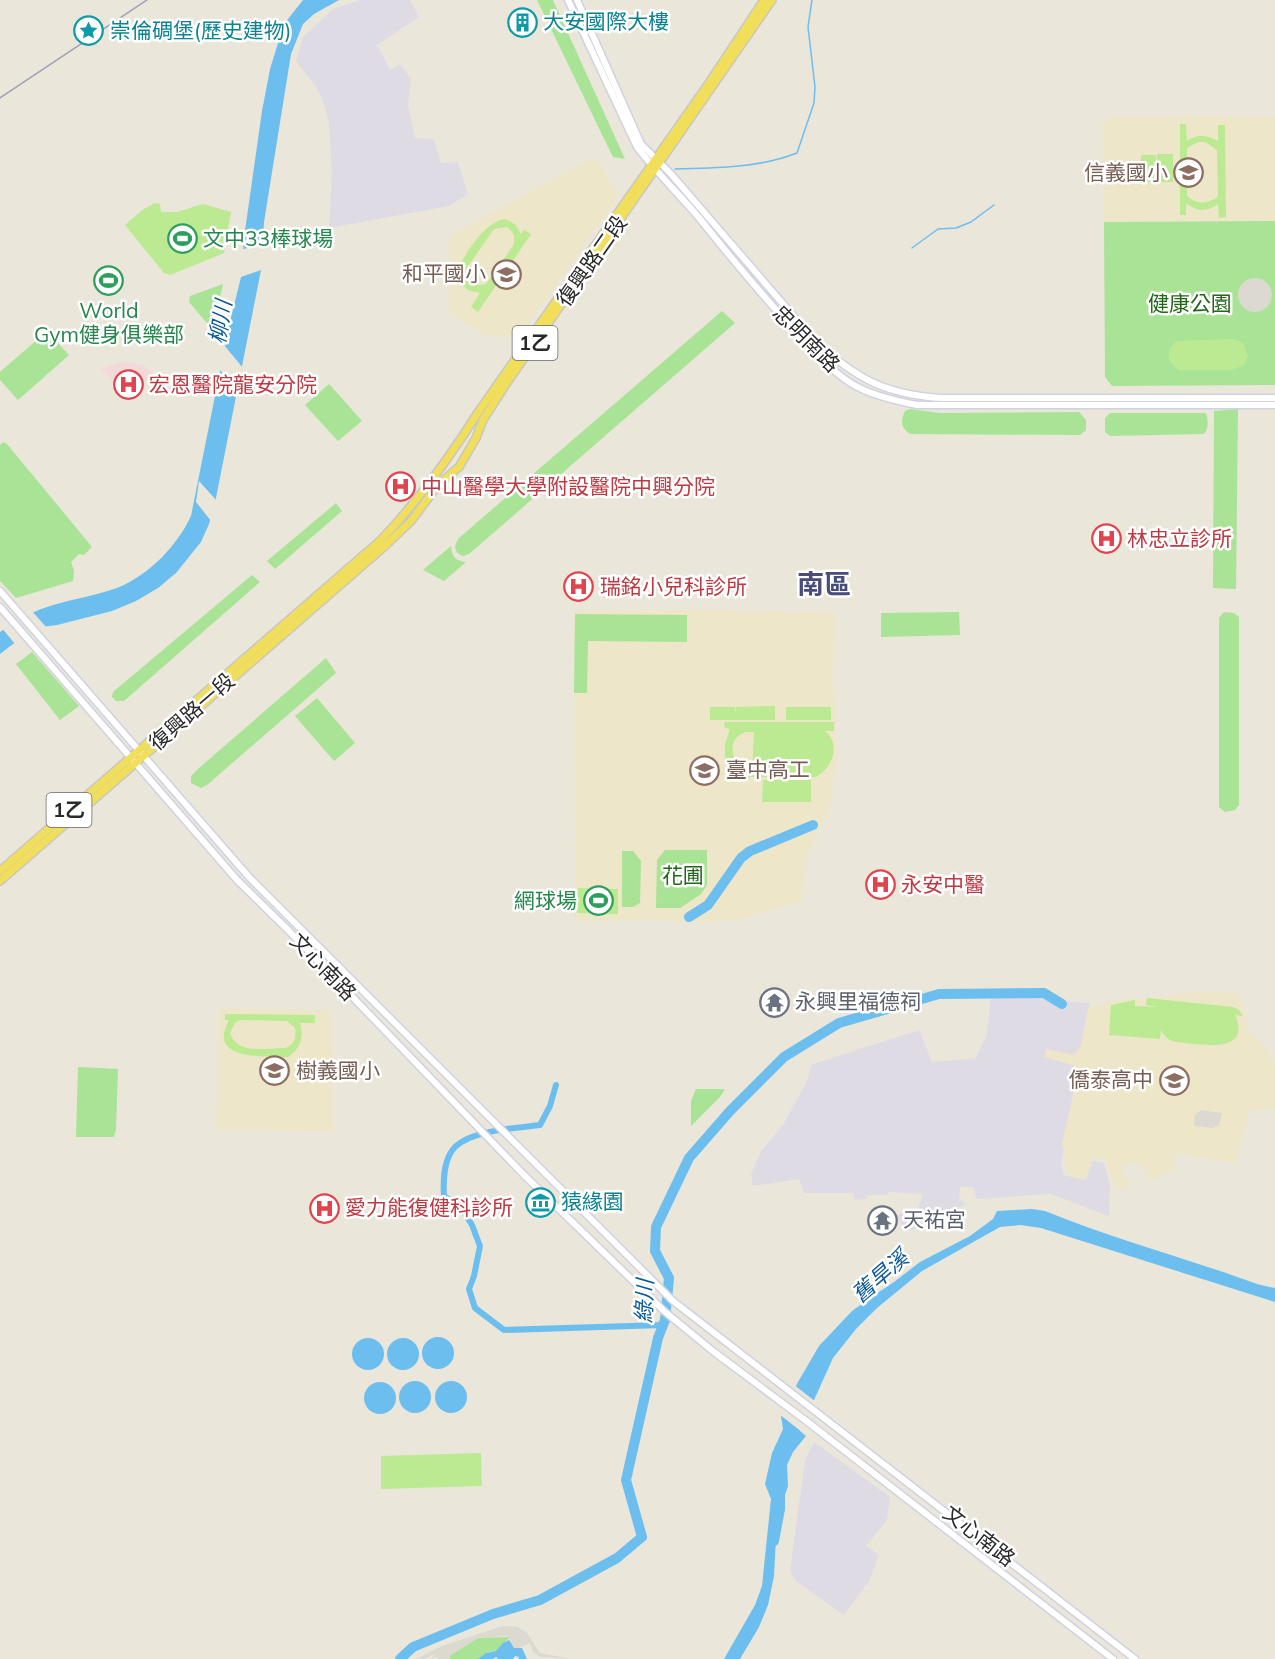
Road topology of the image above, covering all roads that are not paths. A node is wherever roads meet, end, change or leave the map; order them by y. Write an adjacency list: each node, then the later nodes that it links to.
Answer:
1 (568, 0): 5 (main road, 忠明南路)
2 (576, 0): 5 (main road, 忠明南路)
3 (764, 0): 5 (main road, 復興路二段 / 1乙)
4 (772, 0): 5 (main road, 復興路二段 / 1乙)
5 (655, 164): 6 (main road, 忠明南路); 7 (main road, 忠明南路); 8 (main road, 復興路二段 / 1乙); 8 (main road, 復興路二段 / 1乙)
6 (1275, 398)
7 (1275, 405)
8 (383, 542): 11 (main road, 復興路一段 / 1乙)
9 (0, 591): 11 (main road, 文心南路)
10 (2, 609): 12 (main road, 文心南路)
11 (140, 752): 12 (main road, 復興路一段 / 1乙); 16 (main road, 文心南路)
12 (131, 760): 13 (main road, 復興路一段 / 1乙); 14 (main road, 復興路一段 / 1乙); 15 (main road, 文心南路)
13 (0, 871)
14 (0, 881)
15 (1113, 1659)
16 (1136, 1659)

